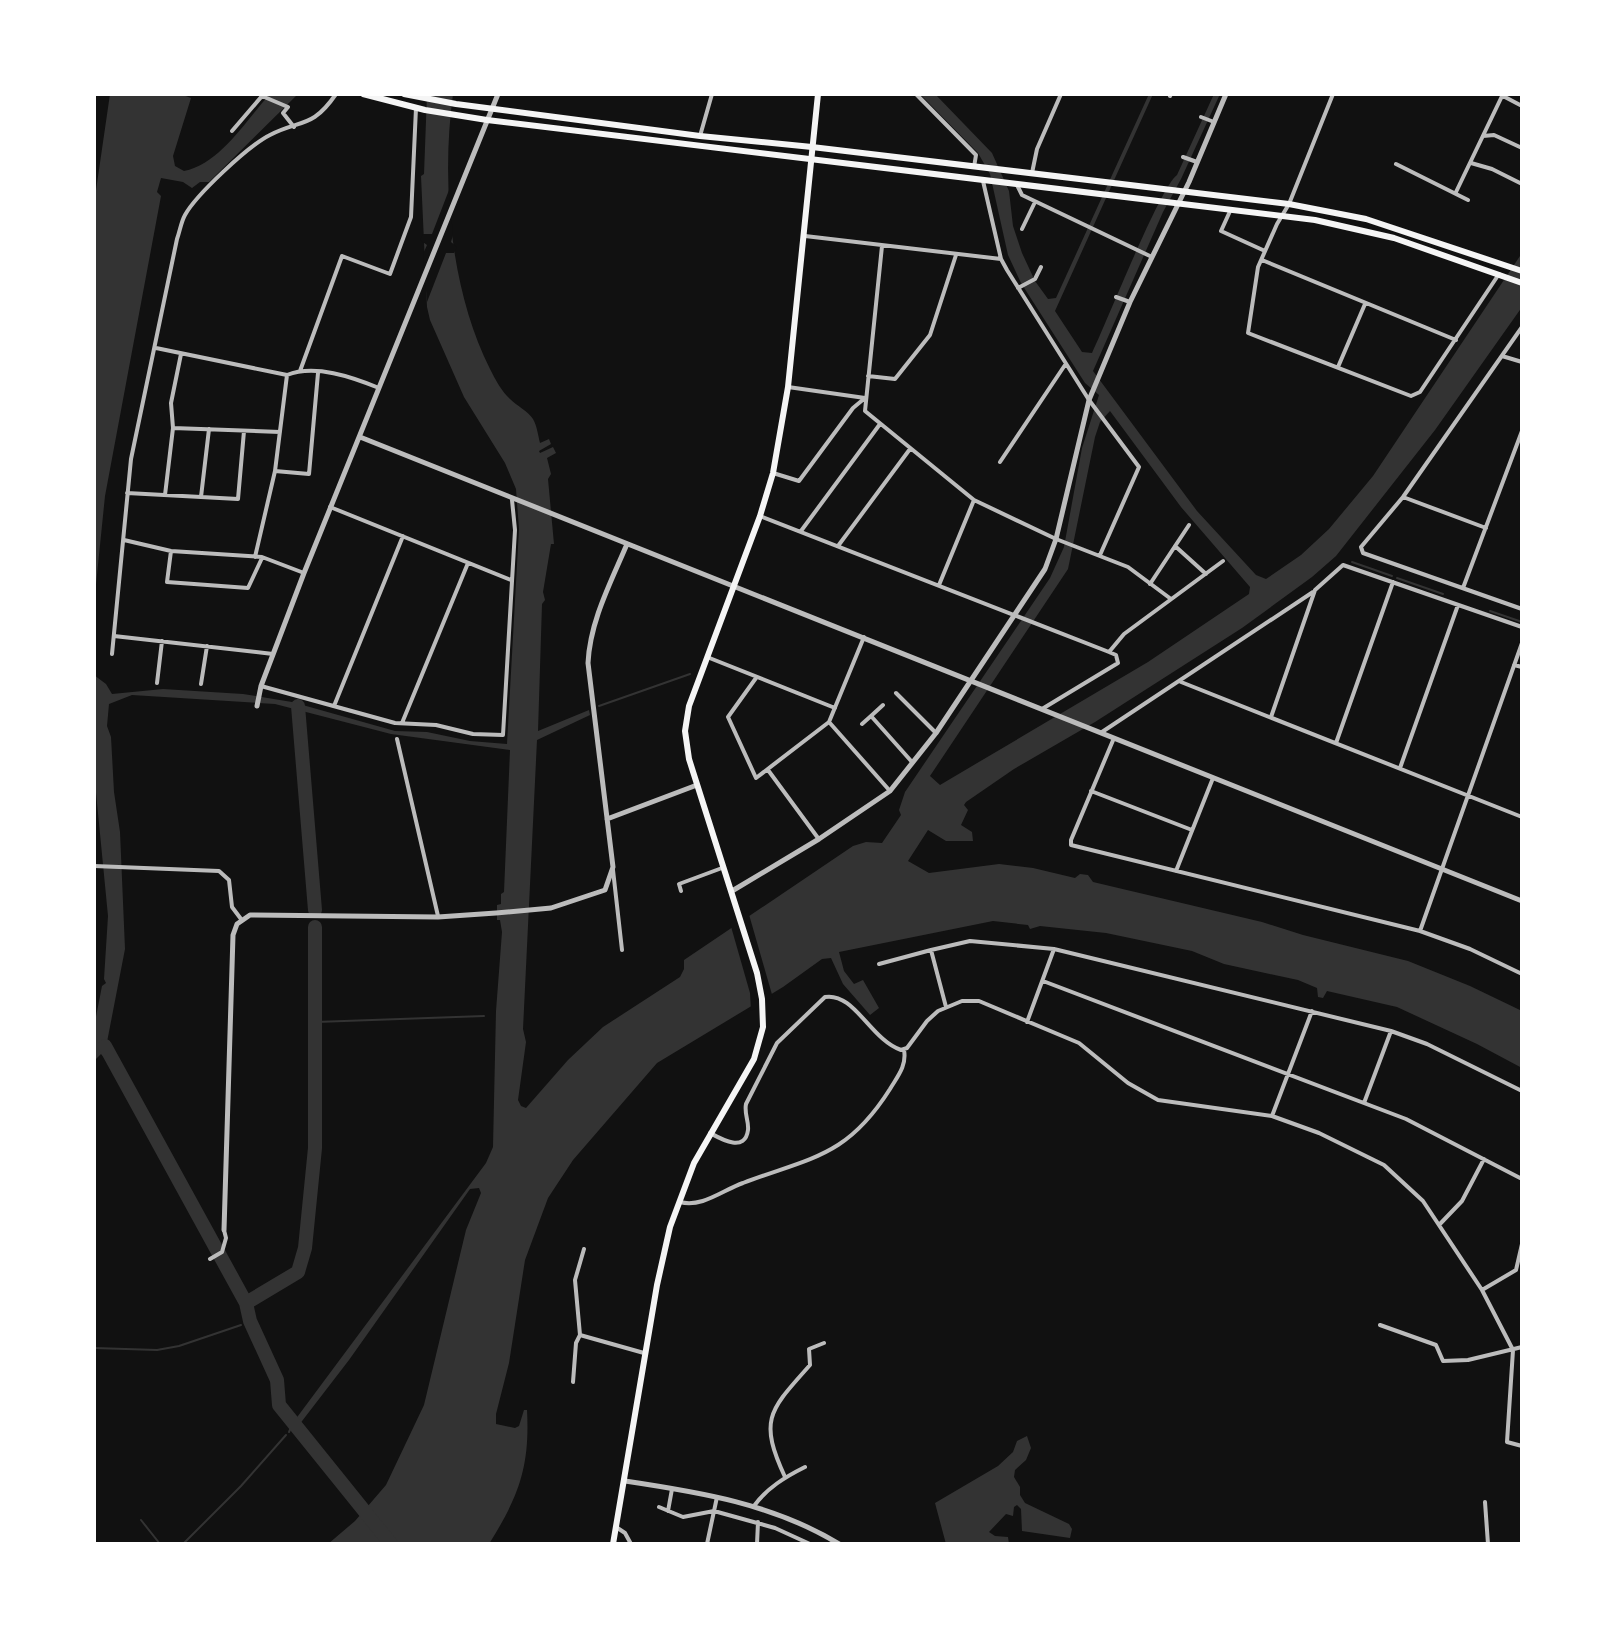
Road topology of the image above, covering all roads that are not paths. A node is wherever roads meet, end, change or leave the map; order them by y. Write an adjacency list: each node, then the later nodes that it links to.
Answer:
1 (336, 94): 18 (street)
2 (363, 94): 13 (main road)
3 (404, 94): 14 (main road)
4 (498, 94): 14 (street)
5 (712, 94): 20 (street)
6 (818, 94): 22 (main road)
7 (916, 94): 29 (street)
8 (1061, 94): 30 (street)
9 (1226, 94): 17 (street)
10 (1333, 94): 39 (street)
11 (1502, 95): 12 (street); 21 (street)
12 (1522, 106)
13 (416, 108): 16 (main road); 66 (street)
14 (491, 109): 16 (street); 20 (main road)
15 (1201, 117): 17 (street)
16 (487, 120): 25 (main road); 71 (street)
17 (1211, 121): 26 (street)
18 (294, 127): 19 (street); 60 (street)
19 (232, 131)
20 (700, 136): 22 (main road)
21 (1483, 136): 23 (street); 27 (street)
22 (812, 147): 25 (main road); 29 (main road)
23 (1522, 148)
24 (1183, 157): 26 (street)
25 (811, 158): 31 (main road); 43 (main road)
26 (1194, 161): 34 (street)
27 (1471, 163): 33 (street); 35 (street)
28 (1396, 164): 35 (street)
29 (974, 167): 30 (main road)
30 (1032, 173): 34 (main road)
31 (985, 179): 32 (main road); 48 (street)
32 (1016, 183): 37 (street); 38 (main road)
33 (1522, 184)
34 (1180, 191): 38 (street); 39 (main road)
35 (1456, 192): 36 (street)
36 (1468, 200)
37 (1035, 202): 42 (street); 47 (street)
38 (1174, 202): 40 (main road); 47 (street)
39 (1289, 204): 41 (street); 51 (main road)
40 (1231, 209): 41 (main road); 45 (street)
41 (1282, 215): 45 (street); 52 (main road)
42 (1022, 229)
43 (803, 236): 44 (street); 70 (main road)
44 (882, 246): 46 (street); 69 (street)
45 (1265, 251): 49 (street)
46 (956, 255): 48 (street); 69 (street)
47 (1149, 255): 56 (street)
48 (1001, 259): 54 (street)
49 (1261, 260): 57 (street); 65 (street)
50 (1041, 267): 54 (street)
51 (1522, 271)
52 (1501, 275): 53 (main road); 59 (street)
53 (1522, 283)
54 (1020, 286): 64 (street)
55 (1116, 297): 56 (street)
56 (1128, 301): 72 (street)
57 (1365, 304): 59 (street); 65 (street)
58 (1522, 327): 62 (street)
59 (1456, 340): 65 (street)
60 (156, 348): 61 (street); 85 (street)
61 (181, 354): 68 (street); 75 (street)
62 (1502, 356): 63 (street); 88 (street)
63 (1522, 362)
64 (1065, 365): 72 (street); 82 (street)
65 (1338, 367)
66 (300, 371): 67 (street); 68 (street)
67 (318, 373): 71 (street); 83 (street)
68 (287, 375): 79 (street)
69 (868, 376): 73 (street)
70 (788, 387): 73 (street); 84 (main road)
71 (379, 388): 80 (street)
72 (1090, 397): 97 (street); 103 (street)
73 (865, 398): 74 (street); 84 (street)
74 (880, 424): 81 (street); 95 (street)
75 (173, 428): 76 (street); 86 (street)
76 (209, 429): 77 (street); 87 (street)
77 (244, 431): 79 (street); 87 (street)
78 (1522, 431): 94 (street)
79 (280, 432): 83 (street)
80 (360, 437): 89 (street); 91 (street)
81 (910, 449): 90 (street); 100 (street)
82 (1000, 462)
83 (275, 471): 104 (street)
84 (773, 473): 92 (main road)
85 (127, 493): 86 (street); 98 (street)
86 (165, 495): 87 (street)
87 (201, 497)
88 (1403, 497): 94 (street); 114 (street)
89 (512, 500): 99 (street); 109 (street)
90 (974, 500): 97 (street); 113 (street)
91 (330, 507): 96 (street); 107 (street)
92 (760, 516): 95 (street); 112 (main road)
93 (1189, 525): 101 (street)
94 (1486, 528): 114 (street)
95 (801, 531): 100 (street)
96 (403, 536): 106 (street); 141 (street)
97 (1056, 539): 103 (street); 119 (street)
98 (124, 540): 102 (street); 121 (street)
99 (627, 544): 112 (street); 163 (street)
100 (838, 546): 113 (street)
101 (1174, 546): 108 (street); 111 (street)
102 (171, 551): 104 (street); 104 (street)
103 (1100, 555): 111 (street)
104 (259, 557): 107 (street)
105 (1223, 561): 108 (street)
106 (468, 563): 109 (street); 147 (street)
107 (304, 573): 128 (street)
108 (1206, 574): 116 (street)
109 (511, 580): 147 (street)
110 (1393, 582): 115 (street); 117 (street); 153 (street)
111 (1150, 584): 116 (street)
112 (735, 585): 122 (street); 129 (main road)
113 (939, 585): 119 (street)
114 (1463, 588): 118 (street)
115 (1315, 590): 134 (street); 145 (street)
116 (1171, 599): 126 (street)
117 (1458, 605): 120 (street); 155 (street)
118 (1522, 609)
119 (1013, 614): 126 (street); 133 (street)
120 (1522, 627)
121 (114, 636): 123 (street); 127 (street)
122 (864, 637): 133 (street); 142 (street)
123 (162, 641): 125 (street); 135 (street)
124 (1522, 643): 130 (street)
125 (207, 646): 128 (street); 136 (street)
126 (1109, 652): 143 (street)
127 (112, 654)
128 (273, 654): 137 (street)
129 (706, 657): 132 (street); 158 (main road)
130 (1514, 665): 131 (street); 161 (street)
131 (1522, 667)
132 (756, 678): 142 (street); 156 (street)
133 (972, 682): 143 (street); 150 (street)
134 (1181, 682): 145 (street); 149 (street)
135 (157, 683)
136 (201, 684)
137 (260, 689): 140 (street); 141 (street)
138 (896, 693): 150 (street)
139 (883, 705): 144 (street)
140 (257, 706)
141 (334, 706): 147 (street)
142 (835, 708): 146 (street)
143 (1045, 710): 149 (street)
144 (871, 716): 148 (street); 154 (street)
145 (1271, 717): 153 (street)
146 (829, 722): 156 (street); 159 (street)
147 (402, 723)
148 (862, 724)
149 (1102, 732): 151 (street)
150 (936, 733): 154 (street)
151 (1114, 738): 157 (street); 160 (street)
152 (397, 739): 174 (street)
153 (1336, 743): 155 (street)
154 (914, 764): 159 (street)
155 (1400, 768): 161 (street)
156 (768, 770): 165 (street)
157 (1213, 778): 164 (street); 168 (street)
158 (697, 785): 163 (street); 169 (main road)
159 (890, 791): 165 (street)
160 (1091, 791): 164 (street); 170 (street)
161 (1468, 795): 162 (street); 168 (street)
162 (1522, 817)
163 (607, 819): 167 (street)
164 (1192, 830): 170 (street)
165 (819, 839): 172 (street)
166 (96, 866): 175 (street)
167 (613, 867): 174 (street); 178 (street)
168 (1441, 867): 173 (street); 176 (street)
169 (724, 868): 171 (street); 172 (main road)
170 (1176, 871): 176 (street)
171 (681, 891)
172 (732, 891): 192 (main road)
173 (1522, 901)
174 (438, 917): 175 (street)
175 (241, 919): 197 (street)
176 (1420, 931): 181 (street)
177 (1054, 949): 179 (street); 182 (street); 184 (street)
178 (622, 950)
179 (931, 950): 180 (street); 183 (street)
180 (879, 964)
181 (1522, 974)
182 (1043, 981): 185 (street); 188 (street)
183 (946, 1007): 185 (street); 187 (street)
184 (1312, 1011): 186 (street); 188 (street)
185 (1027, 1022): 191 (street)
186 (1391, 1031): 189 (street); 190 (street)
187 (904, 1050): 192 (street); 195 (street)
188 (1288, 1073): 190 (street); 191 (street)
189 (1522, 1091)
190 (1364, 1103): 193 (street)
191 (1272, 1116): 196 (street)
192 (710, 1133): 195 (main road)
193 (1484, 1159): 194 (street); 196 (street)
194 (1522, 1179)
195 (678, 1201): 207 (main road)
196 (1439, 1225): 201 (street)
197 (224, 1230): 200 (street)
198 (1522, 1244): 201 (street)
199 (584, 1249): 203 (street)
200 (210, 1259)
201 (1482, 1290): 206 (street)
202 (1380, 1325): 206 (street)
203 (580, 1335): 207 (street); 208 (street)
204 (824, 1343): 211 (street)
205 (1522, 1347): 206 (street)
206 (1513, 1350): 209 (street)
207 (646, 1354): 212 (main road)
208 (573, 1382)
209 (1522, 1446)
210 (805, 1467): 211 (street)
211 (785, 1477): 216 (street)
212 (625, 1481): 213 (street); 221 (main road)
213 (672, 1489): 214 (street); 218 (street)
214 (717, 1497): 216 (street); 219 (street)
215 (1485, 1502): 228 (street)
216 (754, 1506): 227 (street)
217 (659, 1507): 218 (street)
218 (668, 1511): 219 (street)
219 (714, 1511): 220 (street); 224 (street)
220 (758, 1522): 225 (street); 226 (street)
221 (616, 1527): 222 (main road); 223 (street)
222 (613, 1544)
223 (631, 1544)
224 (707, 1544)
225 (757, 1544)
226 (809, 1544)
227 (839, 1544)
228 (1488, 1544)

